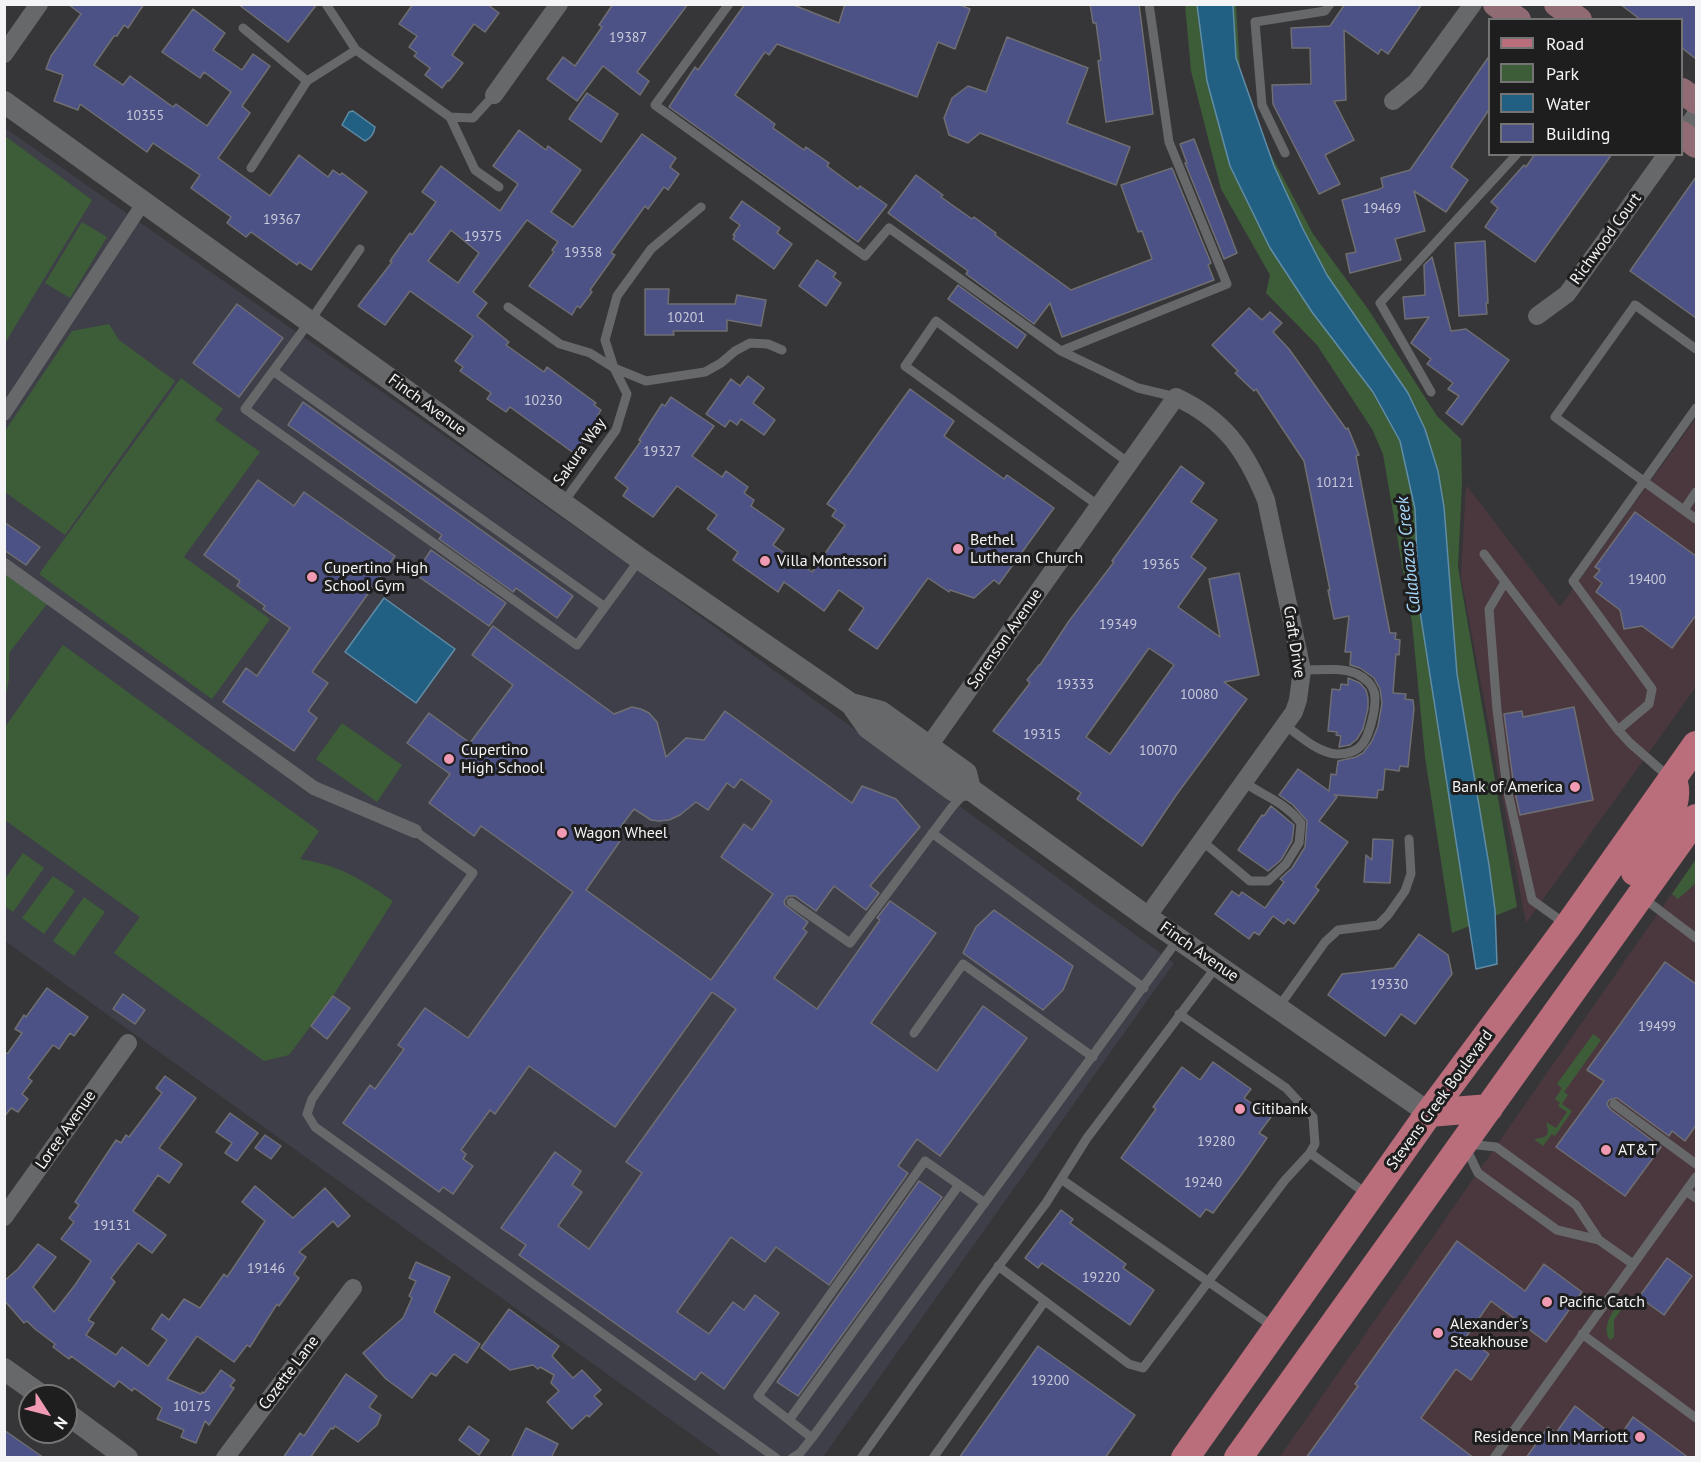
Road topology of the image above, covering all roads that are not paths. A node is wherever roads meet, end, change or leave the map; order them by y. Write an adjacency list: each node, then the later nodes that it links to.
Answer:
1 (39, 4): 12 (street)
2 (326, 4): 11 (lane)
3 (559, 4): 15 (street)
4 (729, 4): 37 (lane)
5 (1149, 4): 37 (lane)
6 (1330, 4): 24 (lane)
7 (1473, 4): 16 (street)
8 (1496, 4): 9 (main road)
9 (1515, 18)
10 (243, 28): 13 (lane)
11 (356, 50): 13 (lane); 20 (lane)
12 (4, 54)
13 (307, 81): 27 (lane)
14 (1683, 92): 17 (main road)
15 (494, 95): 20 (lane)
16 (1393, 101)
17 (1696, 101)
18 (4, 102): 29 (street, Finch Avenue)
19 (1696, 114): 21 (street)
20 (450, 117): 28 (lane)
21 (1683, 133)
22 (1683, 135): 23 (main road)
23 (1696, 145)
24 (1285, 153)
25 (1515, 156): 40 (lane)
26 (1666, 156): 33 (street, Richwood Court)
27 (252, 168)
28 (499, 187)
29 (144, 202): 34 (street, Finch Avenue); 43 (street)
30 (701, 207): 38 (lane, Sakura Way)
31 (360, 249): 34 (lane)
32 (508, 307): 38 (lane)
33 (1537, 316)
34 (310, 321): 39 (lane); 47 (street, Finch Avenue)
35 (1696, 349): 45 (lane)
36 (782, 350): 38 (lane)
37 (1061, 351): 41 (lane)
38 (614, 368): 47 (lane, Sakura Way)
39 (273, 371): 55 (lane); 55 (lane)
40 (1431, 392)
41 (1176, 397): 44 (street, Sorenson Avenue); 56 (street, Craft Drive)
42 (1696, 408): 45 (lane)
43 (4, 414)
44 (1130, 462): 48 (street, Sorenson Avenue); 48 (lane)
45 (1644, 482): 49 (lane); 58 (lane)
46 (1696, 492): 49 (lane)
47 (562, 503): 52 (street, Finch Avenue)
48 (1099, 506): 60 (street, Sorenson Avenue)
49 (1684, 510): 50 (lane)
50 (1696, 519)
51 (1484, 554): 54 (lane)
52 (640, 559): 55 (lane); 60 (street, Finch Avenue)
53 (4, 565): 65 (street)
54 (1506, 582): 58 (lane); 73 (lane)
55 (605, 607)
56 (1302, 670): 57 (street, Craft Drive); 57 (lane)
57 (1284, 725): 62 (street, Craft Drive)
58 (1618, 730): 61 (lane)
59 (1696, 745): 61 (main road, Stevens Creek Boulevard)
60 (923, 755): 63 (street, Finch Avenue)
61 (1672, 779): 72 (main road); 73 (main road, Stevens Creek Boulevard)
62 (1244, 782): 68 (street, Craft Drive); 68 (lane)
63 (970, 789): 66 (lane); 71 (street, Finch Avenue)
64 (1696, 818): 69 (main road)
65 (415, 831): 117 (lane)
66 (932, 833): 70 (lane); 77 (lane)
67 (1409, 838): 78 (lane)
68 (1202, 841): 71 (street, Craft Drive)
69 (1640, 896): 72 (main road); 75 (lane)
70 (791, 902)
71 (1147, 916): 74 (street, Finch Avenue)
72 (1623, 921): 85 (main road)
73 (1568, 926): 83 (main road, Stevens Creek Boulevard)
74 (1179, 938): 76 (street, Finch Avenue); 77 (lane)
75 (1696, 938)
76 (1217, 965): 78 (street, Finch Avenue); 79 (lane)
77 (1144, 988): 82 (lane)
78 (1278, 1008): 87 (street, Finch Avenue)
79 (1179, 1014): 90 (lane); 93 (lane)
80 (914, 1033): 82 (lane)
81 (128, 1043): 99 (street, Loree Avenue)
82 (1093, 1057): 98 (lane)
83 (1451, 1083): 86 (main road); 87 (main road, Stevens Creek Boulevard)
84 (1614, 1104): 91 (lane)
85 (1489, 1108): 86 (main road); 88 (main road)
86 (1458, 1111): 87 (main road); 88 (main road)
87 (1429, 1113): 88 (main road); 89 (main road, Stevens Creek Boulevard)
88 (1450, 1144): 89 (main road); 100 (lane); 100 (lane); 121 (main road)
89 (1403, 1150): 96 (main road, Stevens Creek Boulevard)
90 (1310, 1153): 96 (lane); 103 (lane)
91 (1696, 1164)
92 (1696, 1177): 95 (lane)
93 (1061, 1179): 102 (lane); 103 (lane)
94 (959, 1185): 98 (lane); 111 (lane); 111 (lane)
95 (1686, 1191): 97 (lane); 101 (lane)
96 (1370, 1196): 106 (main road, Stevens Creek Boulevard)
97 (1696, 1198)
98 (985, 1203): 113 (lane)
99 (4, 1217)
100 (1599, 1240): 101 (lane)
101 (1633, 1264): 107 (lane)
102 (998, 1266): 105 (lane); 114 (lane)
103 (1209, 1281): 105 (lane); 106 (lane)
104 (353, 1288): 116 (street, Cozette Lane)
105 (1045, 1301): 119 (lane)
106 (1277, 1329): 120 (main road, Stevens Creek Boulevard)
107 (1582, 1334): 110 (lane); 122 (lane)
108 (4, 1369): 109 (street)
109 (25, 1384)
110 (1696, 1418)
111 (789, 1420): 113 (lane)
112 (78, 1422): 115 (street)
113 (812, 1438): 118 (lane)
114 (863, 1457)
115 (127, 1458)
116 (225, 1458)
117 (776, 1458)
118 (792, 1458)
119 (933, 1458)
120 (1185, 1458)
121 (1238, 1458)
122 (1494, 1458)

